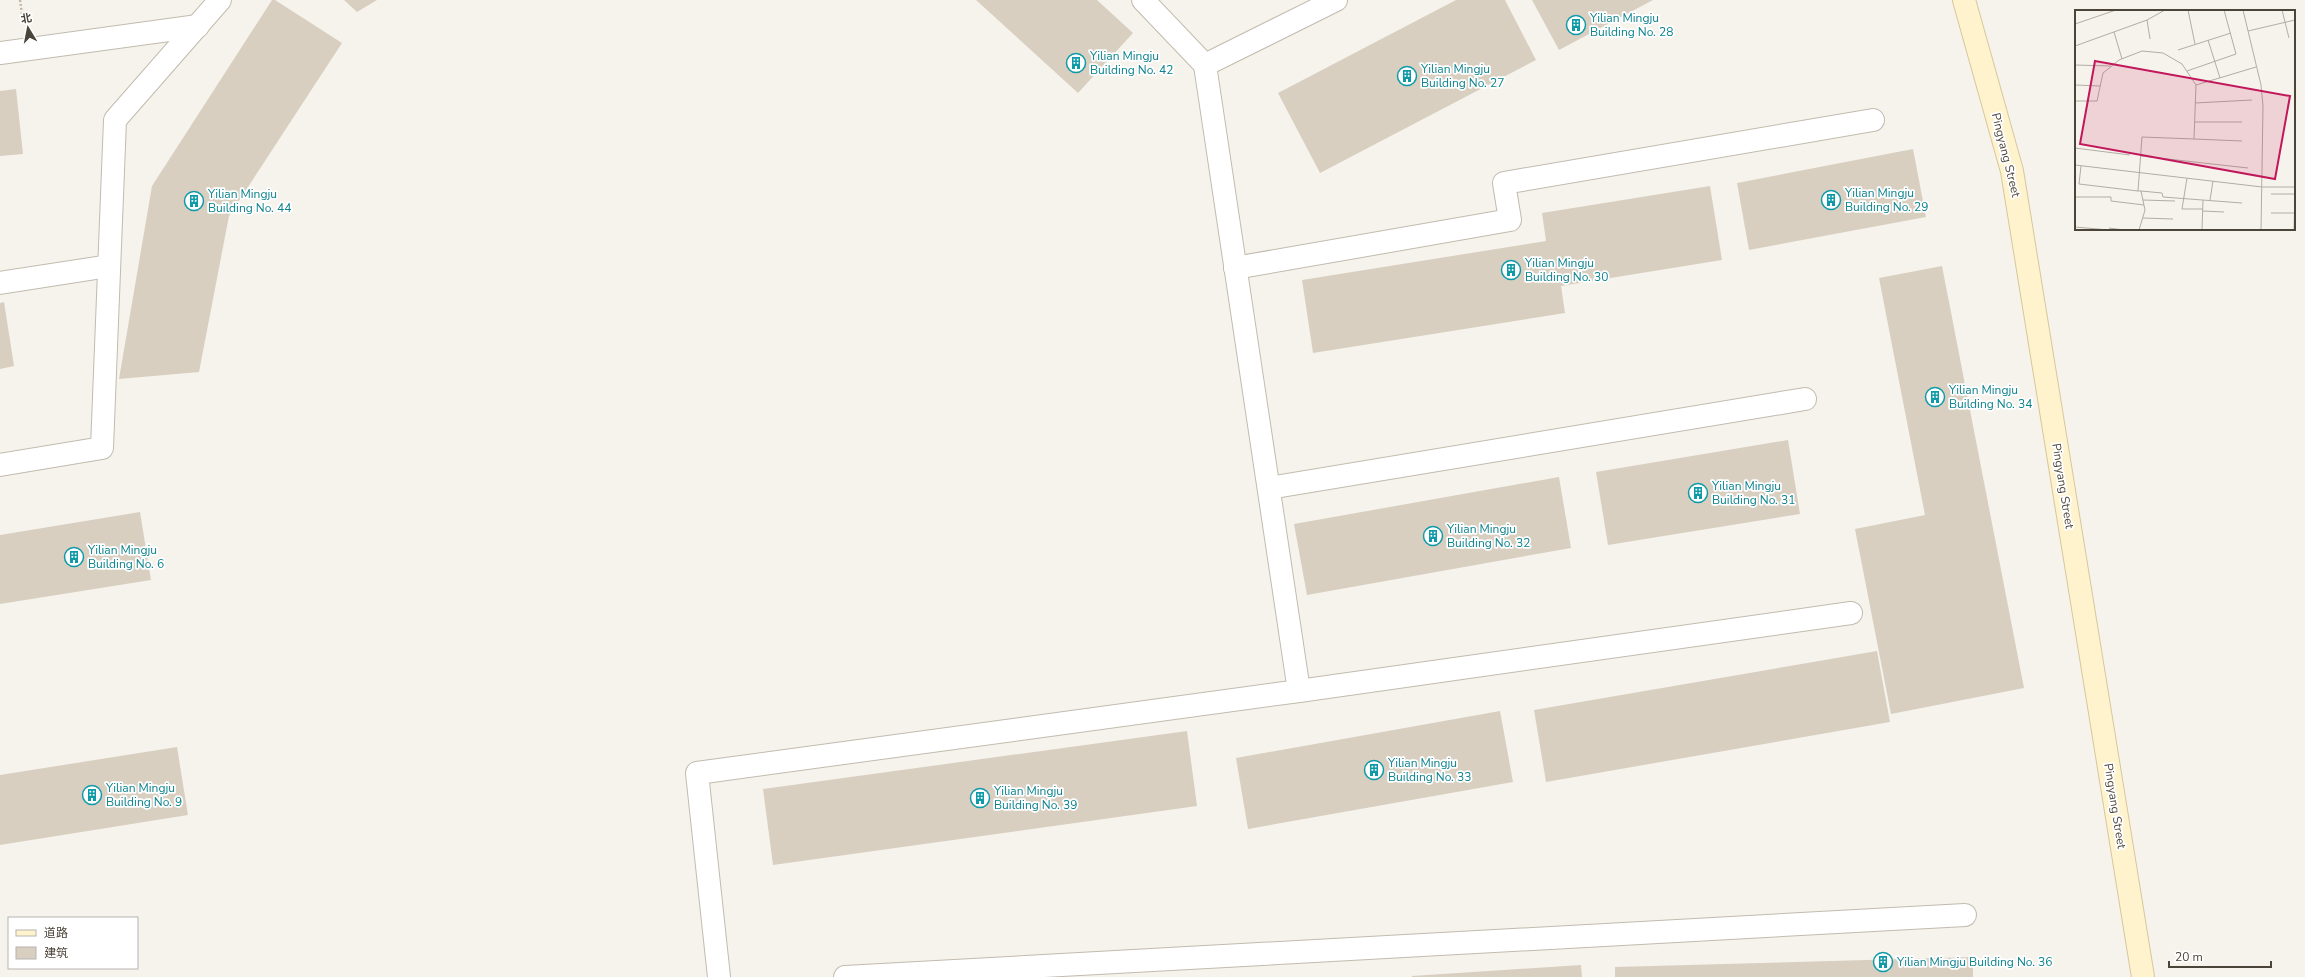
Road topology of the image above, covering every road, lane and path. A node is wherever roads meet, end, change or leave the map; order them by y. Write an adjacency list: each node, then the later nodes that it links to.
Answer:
1 (220, 0): 5 (street)
2 (1143, 0): 7 (street)
3 (1336, 0): 7 (street)
4 (1964, 0): 20 (main road, Pingyang Street)
5 (198, 26): 6 (street); 9 (street)
6 (0, 53)
7 (1205, 65): 10 (street)
8 (1873, 120): 10 (street)
9 (109, 266): 11 (street); 13 (street)
10 (1236, 268): 14 (street)
11 (0, 283)
12 (1805, 399): 14 (street)
13 (0, 465)
14 (1269, 488): 16 (street)
15 (1851, 612): 16 (street)
16 (1299, 691): 18 (street)
17 (1965, 915): 19 (street)
18 (719, 977)
19 (845, 977)
20 (2143, 977)

